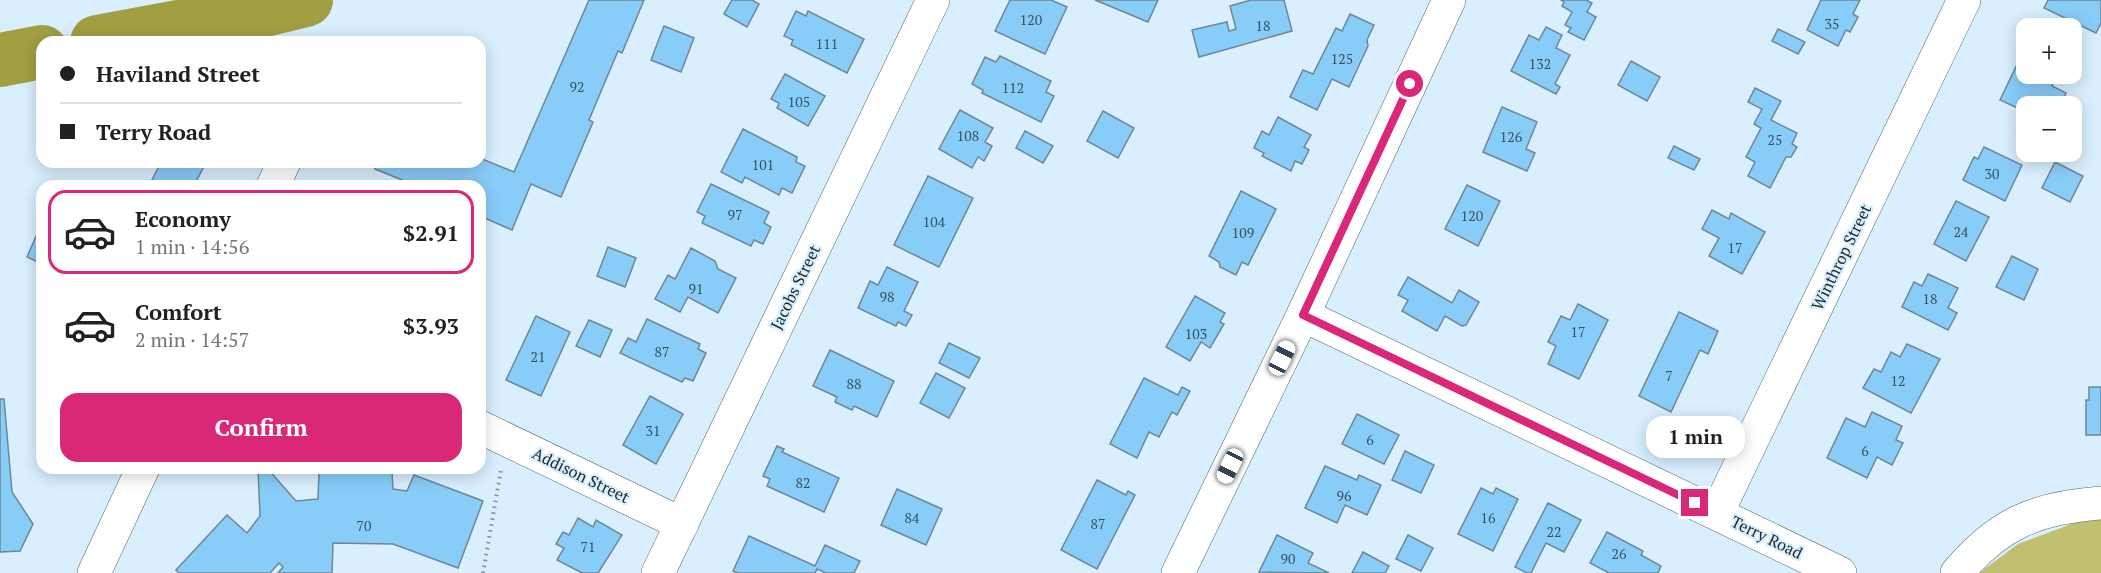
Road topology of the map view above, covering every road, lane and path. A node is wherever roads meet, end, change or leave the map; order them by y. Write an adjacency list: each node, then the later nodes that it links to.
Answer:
1 (933, 0): 10 (street, Jacobs Street)
2 (1449, 0): 4 (street)
3 (1964, 0): 9 (street, Winthrop Street)
4 (1303, 315): 9 (street, Terry Road); 14 (street)
5 (486, 430): 10 (street, Addison Street)
6 (501, 466): 12 (path)
7 (139, 474): 11 (street)
8 (2101, 503): 16 (street)
9 (1717, 513): 15 (street, Terry Road)
10 (682, 524): 13 (street, Jacobs Street)
11 (94, 573)
12 (483, 573)
13 (658, 573)
14 (1178, 573)
15 (1840, 573)
16 (1956, 573)

